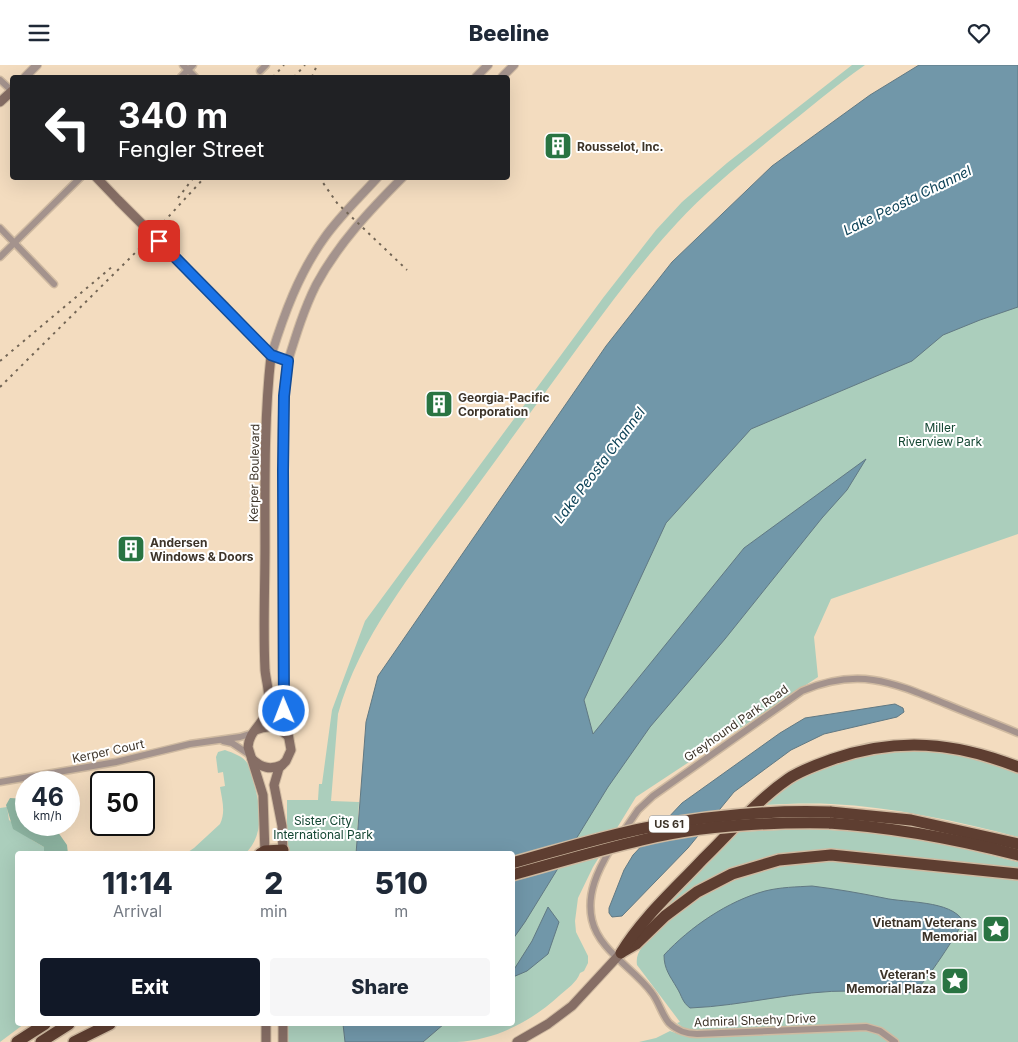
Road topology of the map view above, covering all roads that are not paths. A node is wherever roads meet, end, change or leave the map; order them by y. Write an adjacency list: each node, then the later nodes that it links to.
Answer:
1 (37, 65): 8 (street)
2 (193, 65): 6 (street)
3 (266, 65): 7 (street)
4 (488, 65): 9 (street)
5 (514, 65): 10 (street)
6 (185, 68)
7 (260, 71)
8 (27, 75)
9 (478, 75)
10 (504, 75)
11 (0, 80): 12 (street)
12 (10, 89)
13 (10, 93): 14 (main road)
14 (0, 102)
15 (78, 180): 20 (street)
16 (99, 180): 23 (main road, bridge)
17 (375, 180): 23 (street, Kerper Boulevard)
18 (400, 180): 24 (street)
19 (0, 229): 20 (street)
20 (14, 243): 21 (street); 22 (street)
21 (0, 257)
22 (54, 284)
23 (271, 355): 24 (main road); 25 (main road, Kerper Boulevard)
24 (288, 361): 27 (main road)
25 (254, 731): 27 (main road); 28 (street, Kerper Court); 29 (main road, Kerper Boulevard)
26 (1018, 733): 41 (street, Greyhound Park Road)
27 (288, 736): 30 (main road)
28 (219, 739): 29 (street); 32 (street, Kerper Court)
29 (251, 757): 30 (main road); 35 (main road, Kerper Boulevard)
30 (282, 765): 36 (main road)
31 (1018, 767): 41 (highway)
32 (0, 782)
33 (829, 817): 34 (highway, US 61); 37 (highway, US 61); 38 (highway, US 61, bridge); 39 (highway, US 61, bridge)
34 (1018, 844)
35 (263, 851)
36 (283, 851)
37 (1018, 855)
38 (515, 862)
39 (515, 874)
40 (1018, 874): 41 (highway)
41 (619, 955): 54 (main road); 55 (street, Admiral Sheehy Drive)
42 (39, 1026): 48 (highway)
43 (42, 1026): 48 (highway)
44 (66, 1026): 50 (highway)
45 (106, 1026): 51 (highway)
46 (266, 1026): 52 (main road)
47 (283, 1026): 53 (main road)
48 (29, 1034): 49 (highway)
49 (17, 1042)
50 (41, 1042)
51 (74, 1042)
52 (266, 1042)
53 (283, 1042)
54 (517, 1042)
55 (895, 1042)

